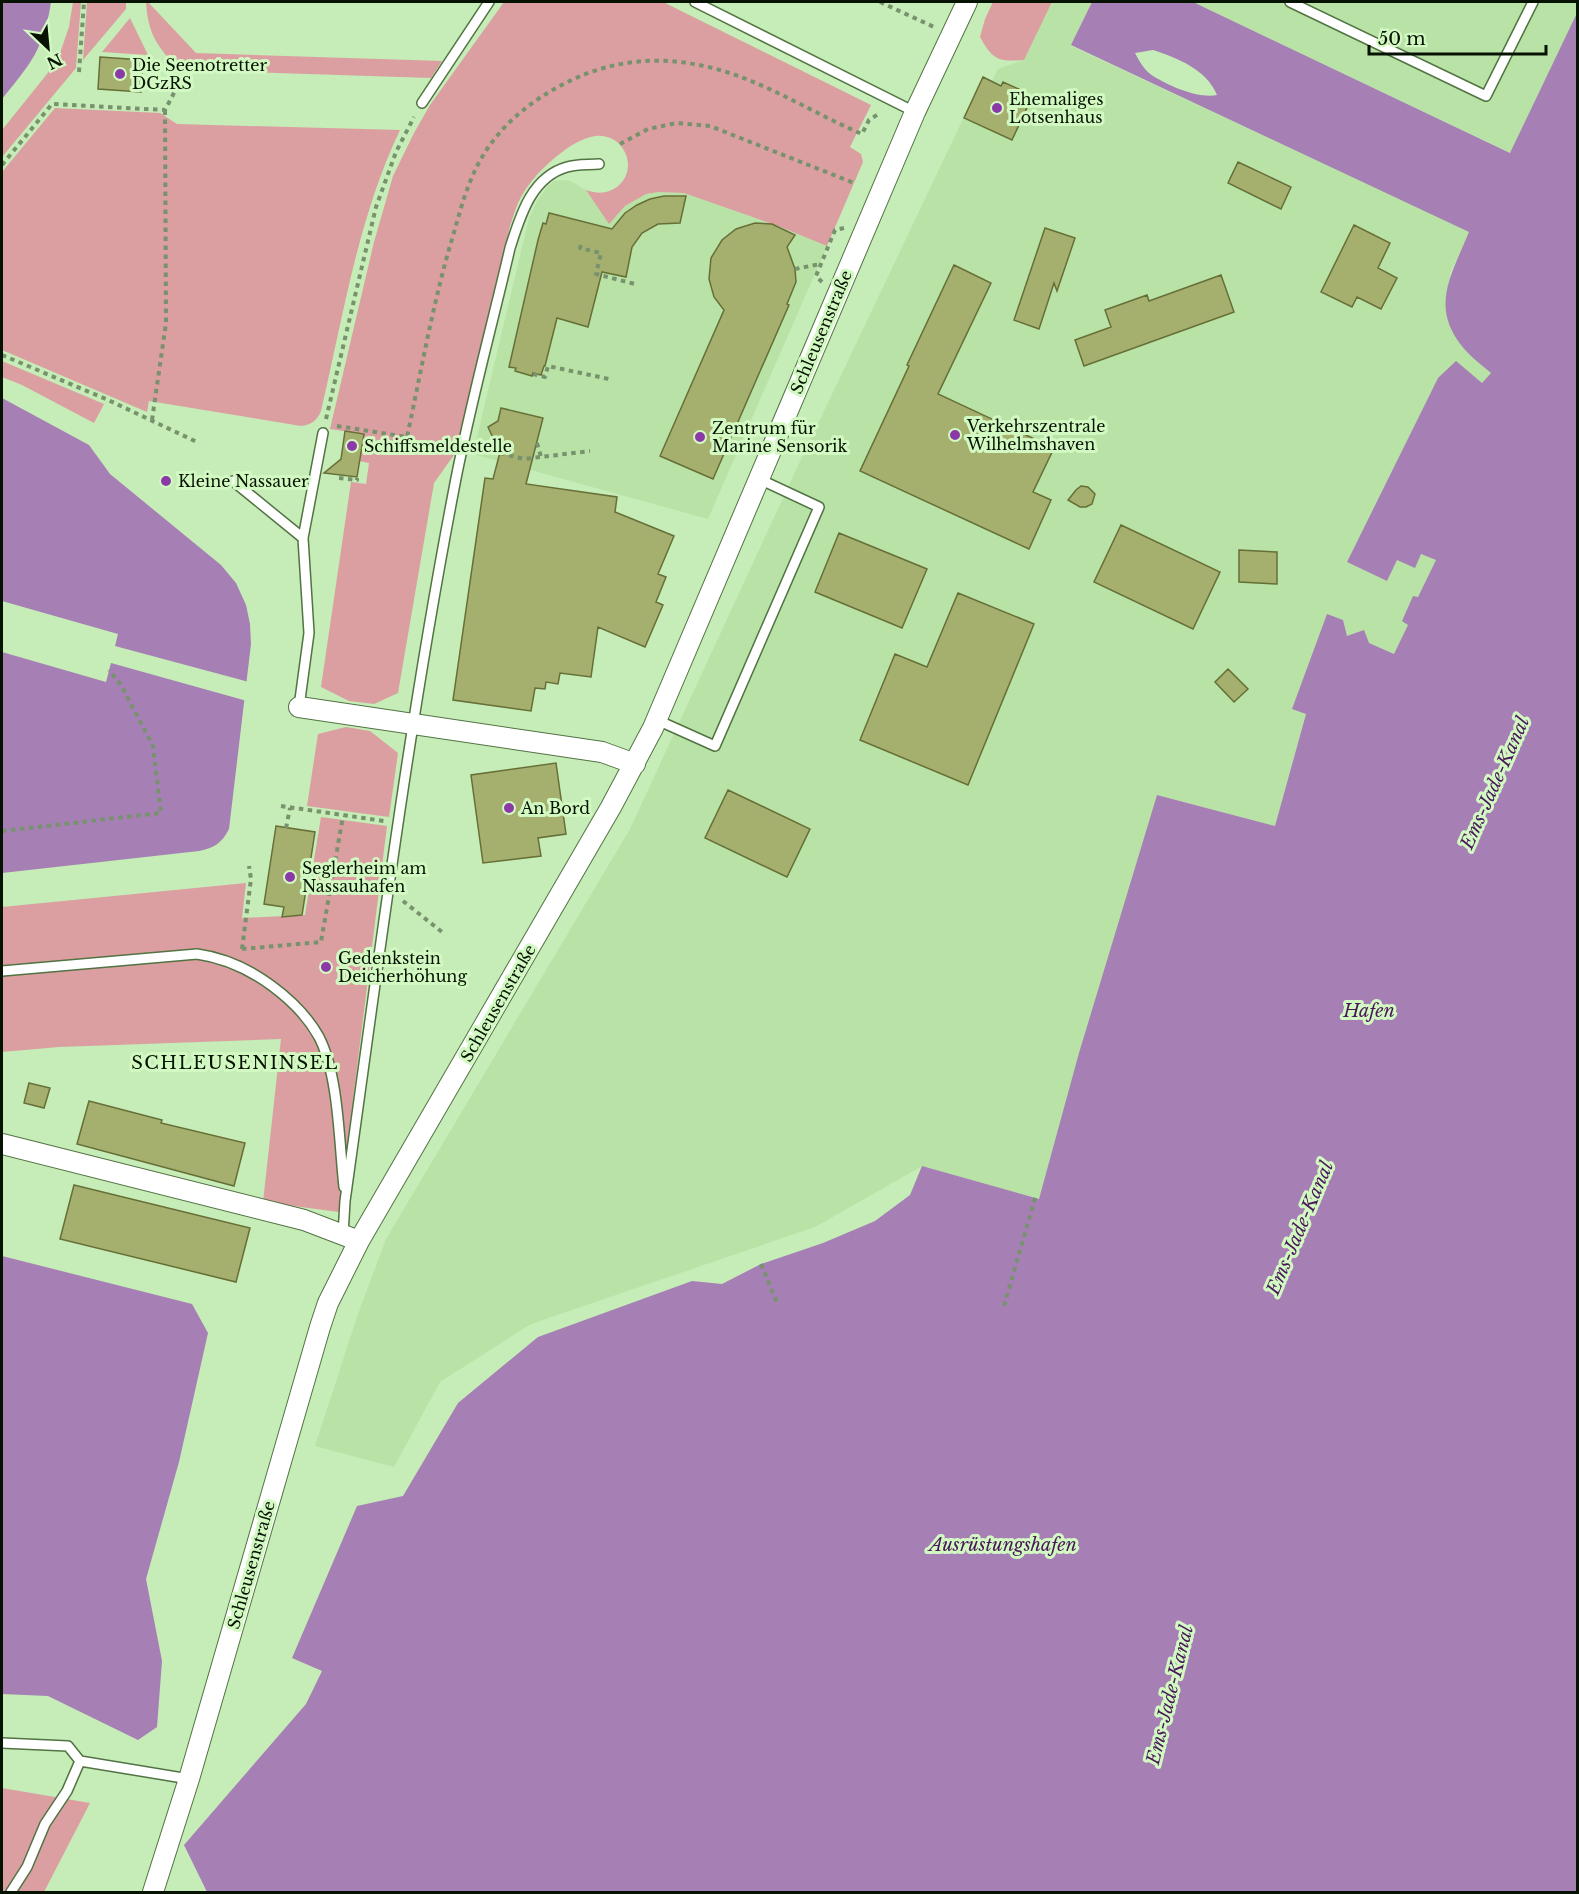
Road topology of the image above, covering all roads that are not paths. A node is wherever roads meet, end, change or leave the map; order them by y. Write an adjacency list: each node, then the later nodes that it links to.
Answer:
1 (489, 2): 6 (lane)
2 (696, 2): 7 (lane)
3 (968, 2): 7 (street, Schleusenstraße)
4 (1290, 2): 5 (lane)
5 (1533, 2)
6 (422, 103)
7 (915, 112): 10 (street, Schleusenstraße)
8 (599, 164): 15 (lane)
9 (324, 429): 12 (lane)
10 (759, 479): 14 (street, Schleusenstraße); 14 (lane)
11 (232, 481): 12 (lane)
12 (303, 538): 13 (lane)
13 (299, 707): 15 (street)
14 (657, 720): 16 (street, Schleusenstraße)
15 (413, 724): 16 (street); 19 (lane)
16 (635, 764): 20 (street, Schleusenstraße)
17 (2, 970): 19 (lane)
18 (2, 1144): 20 (street)
19 (345, 1201): 20 (lane)
20 (351, 1238): 23 (street, Schleusenstraße)
21 (2, 1743): 22 (lane)
22 (80, 1761): 23 (lane); 24 (lane)
23 (189, 1779): 25 (street, Schleusenstraße)
24 (10, 1893)
25 (153, 1893)

